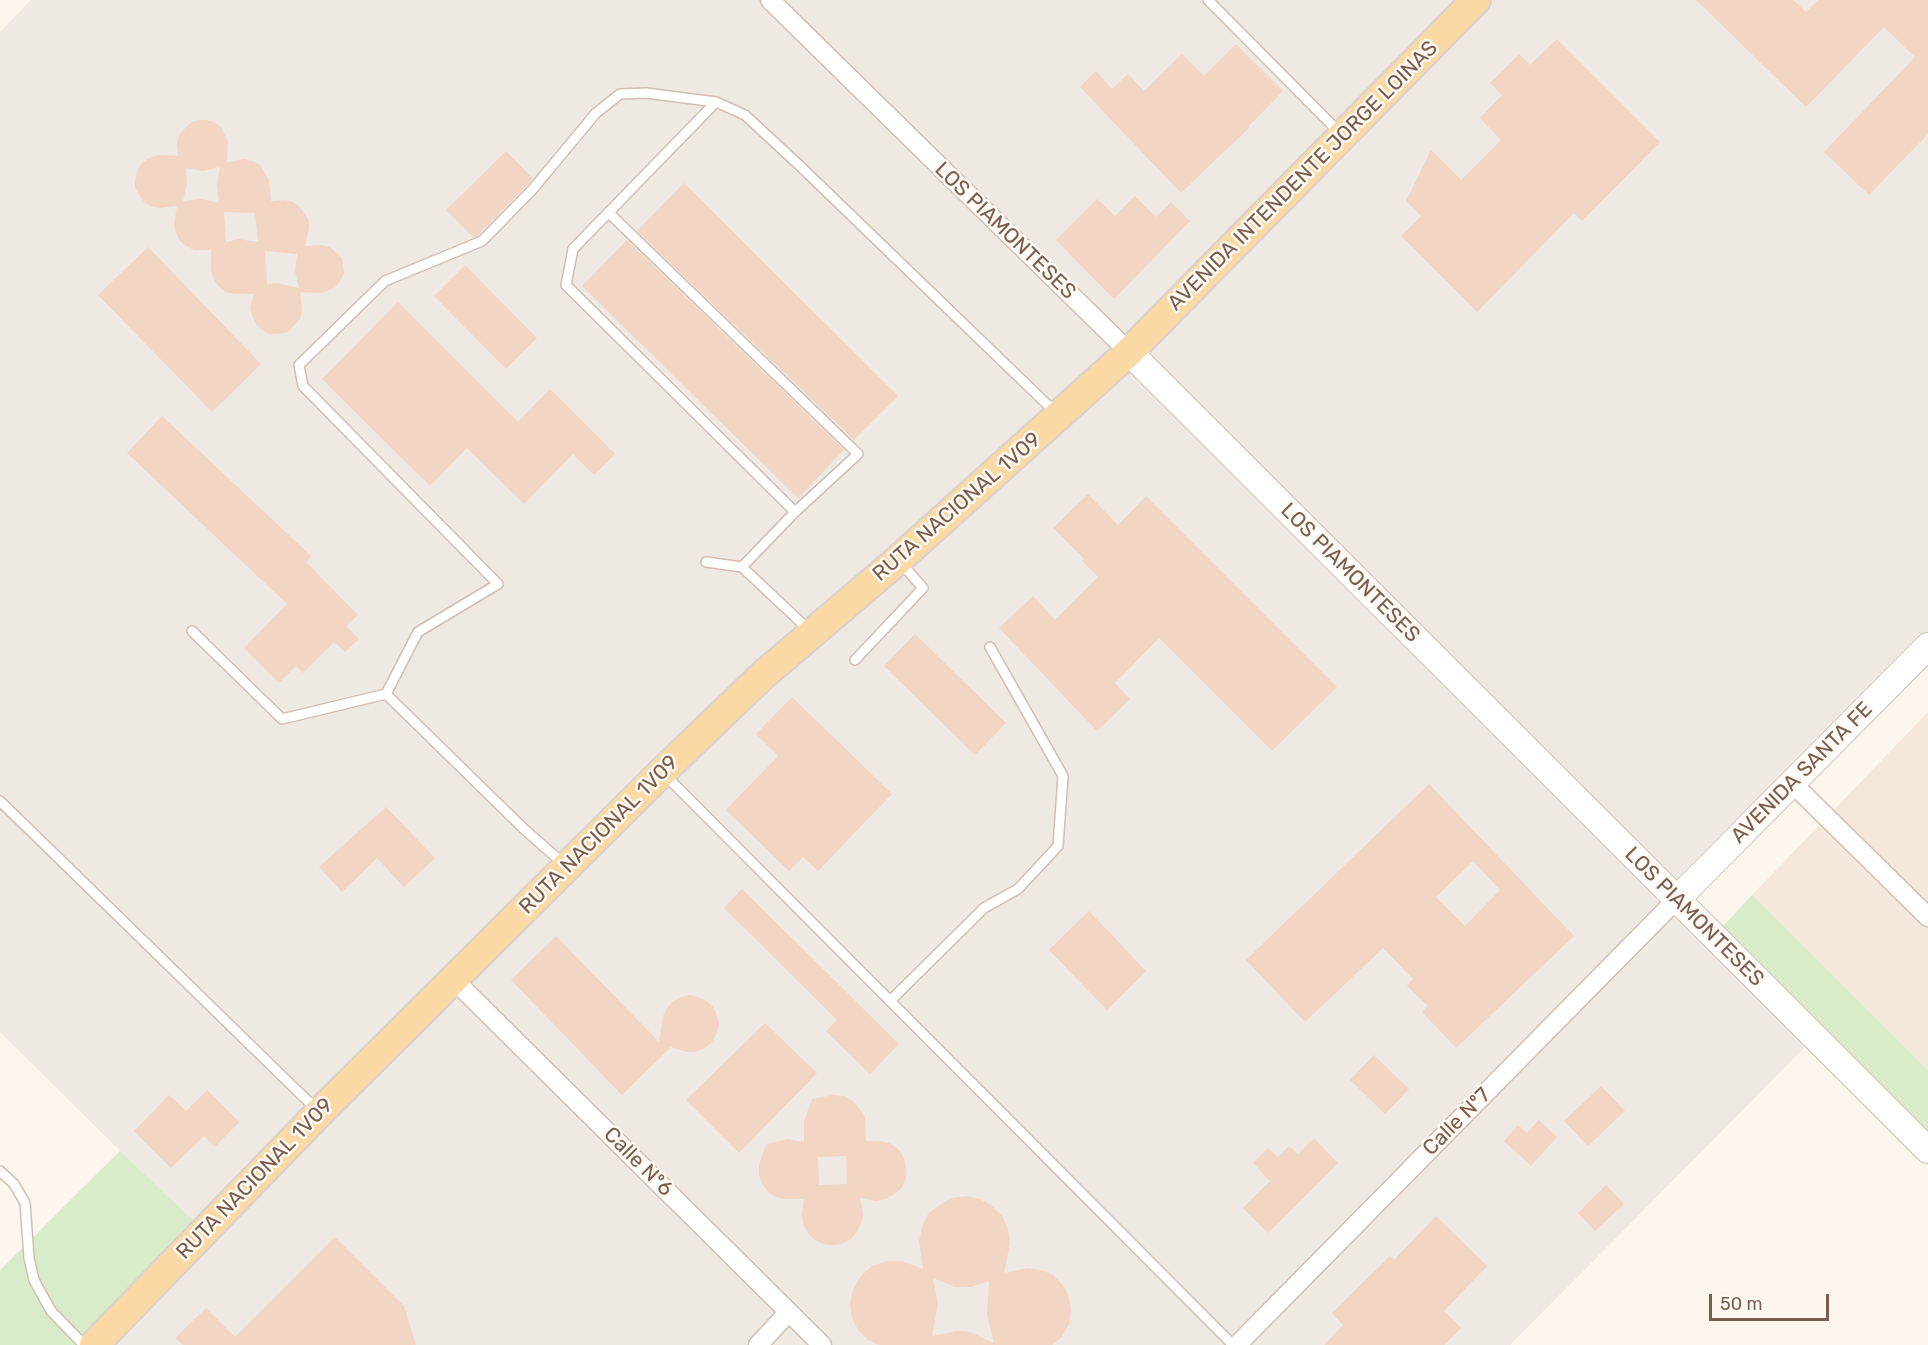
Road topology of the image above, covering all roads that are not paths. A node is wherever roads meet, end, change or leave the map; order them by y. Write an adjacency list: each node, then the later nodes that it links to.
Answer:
1 (770, 0): 7 (street, LOS PIAMONTESES)
2 (1208, 0): 5 (lane)
3 (1476, 0): 5 (main road, AVENIDA INTENDENTE JORGE LOINAS)
4 (716, 102): 6 (lane); 8 (lane); 18 (lane)
5 (1342, 136): 7 (main road, AVENIDA INTENDENTE JORGE LOINAS)
6 (610, 214): 9 (lane); 9 (lane)
7 (1129, 352): 8 (main road, RUTA NACIONAL 1V09); 23 (main road, LOS PIAMONTESES)
8 (1060, 416): 10 (main road, RUTA NACIONAL 1V09)
9 (795, 512): 12 (lane)
10 (898, 560): 14 (main road, RUTA NACIONAL 1V09); 17 (lane)
11 (706, 562): 12 (lane)
12 (742, 567): 14 (lane)
13 (192, 631): 18 (lane)
14 (812, 634): 19 (main road, RUTA NACIONAL 1V09)
15 (1928, 646): 20 (main road, AVENIDA SANTA FE)
16 (990, 647): 26 (lane)
17 (855, 660)
18 (386, 694): 22 (lane)
19 (662, 772): 22 (main road, RUTA NACIONAL 1V09); 26 (lane)
20 (1792, 783): 23 (main road, AVENIDA SANTA FE); 24 (street)
21 (0, 801): 27 (lane)
22 (567, 867): 25 (main road, RUTA NACIONAL 1V09)
23 (1677, 899): 28 (main road, LOS PIAMONTESES); 35 (street, Calle Nº7)
24 (1928, 917)
25 (454, 980): 27 (main road, RUTA NACIONAL 1V09); 30 (street, Calle Nº6)
26 (890, 1001): 35 (lane)
27 (319, 1113): 32 (main road, RUTA NACIONAL 1V09)
28 (1928, 1150)
29 (0, 1171): 31 (lane)
30 (789, 1312): 33 (street); 34 (street, Calle Nº6)
31 (84, 1345)
32 (94, 1345)
33 (758, 1345)
34 (822, 1345)
35 (1235, 1345)

